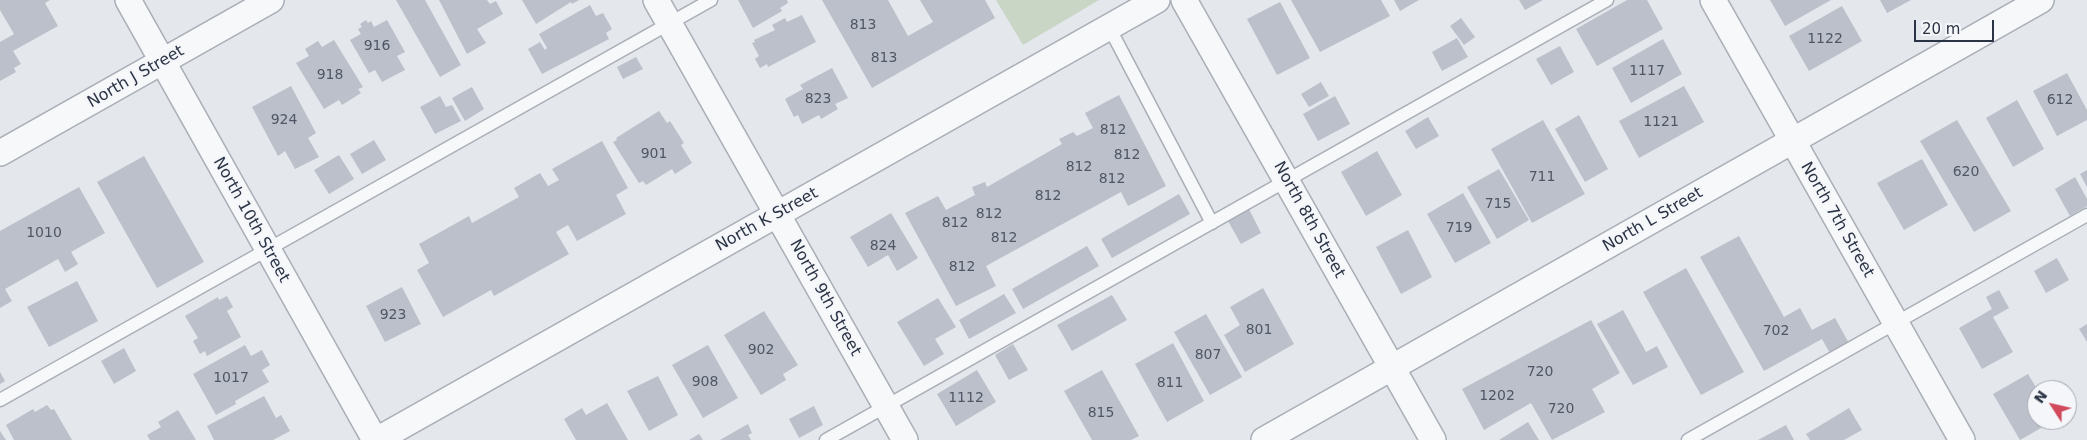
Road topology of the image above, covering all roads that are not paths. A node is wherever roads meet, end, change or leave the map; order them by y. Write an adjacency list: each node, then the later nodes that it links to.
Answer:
1 (128, 0): 12 (street, North 10th Street)
2 (271, 0): 12 (street, North J Street)
3 (656, 0): 10 (street, North 9th Street)
4 (711, 0): 10 (lane)
5 (1157, 0): 11 (street, North K Street)
6 (1184, 0): 15 (street, North 8th Street)
7 (1607, 0): 15 (lane)
8 (1713, 0): 13 (street, North 7th Street)
9 (2042, 0): 13 (street, North L Street)
10 (670, 23): 16 (street, North 9th Street); 19 (lane)
11 (1109, 27): 16 (street, North K Street); 18 (lane)
12 (162, 62): 14 (street, North J Street); 19 (street, North 10th Street)
13 (1792, 141): 20 (street, North 7th Street); 21 (street, North L Street)
14 (0, 153)
15 (1286, 181): 18 (lane); 21 (street, North 8th Street)
16 (777, 215): 23 (street, North 9th Street); 24 (street, North K Street)
17 (2087, 215): 20 (lane)
18 (1212, 223): 23 (lane)
19 (268, 249): 22 (lane); 24 (street, North 10th Street)
20 (1895, 323): 29 (lane); 30 (street, North 7th Street)
21 (1392, 367): 27 (street, North L Street); 28 (street, North 8th Street)
22 (0, 400)
23 (886, 406): 25 (lane); 26 (street, North 9th Street)
24 (376, 440)
25 (826, 440)
26 (904, 440)
27 (1264, 440)
28 (1433, 440)
29 (1688, 440)
30 (1962, 440)

